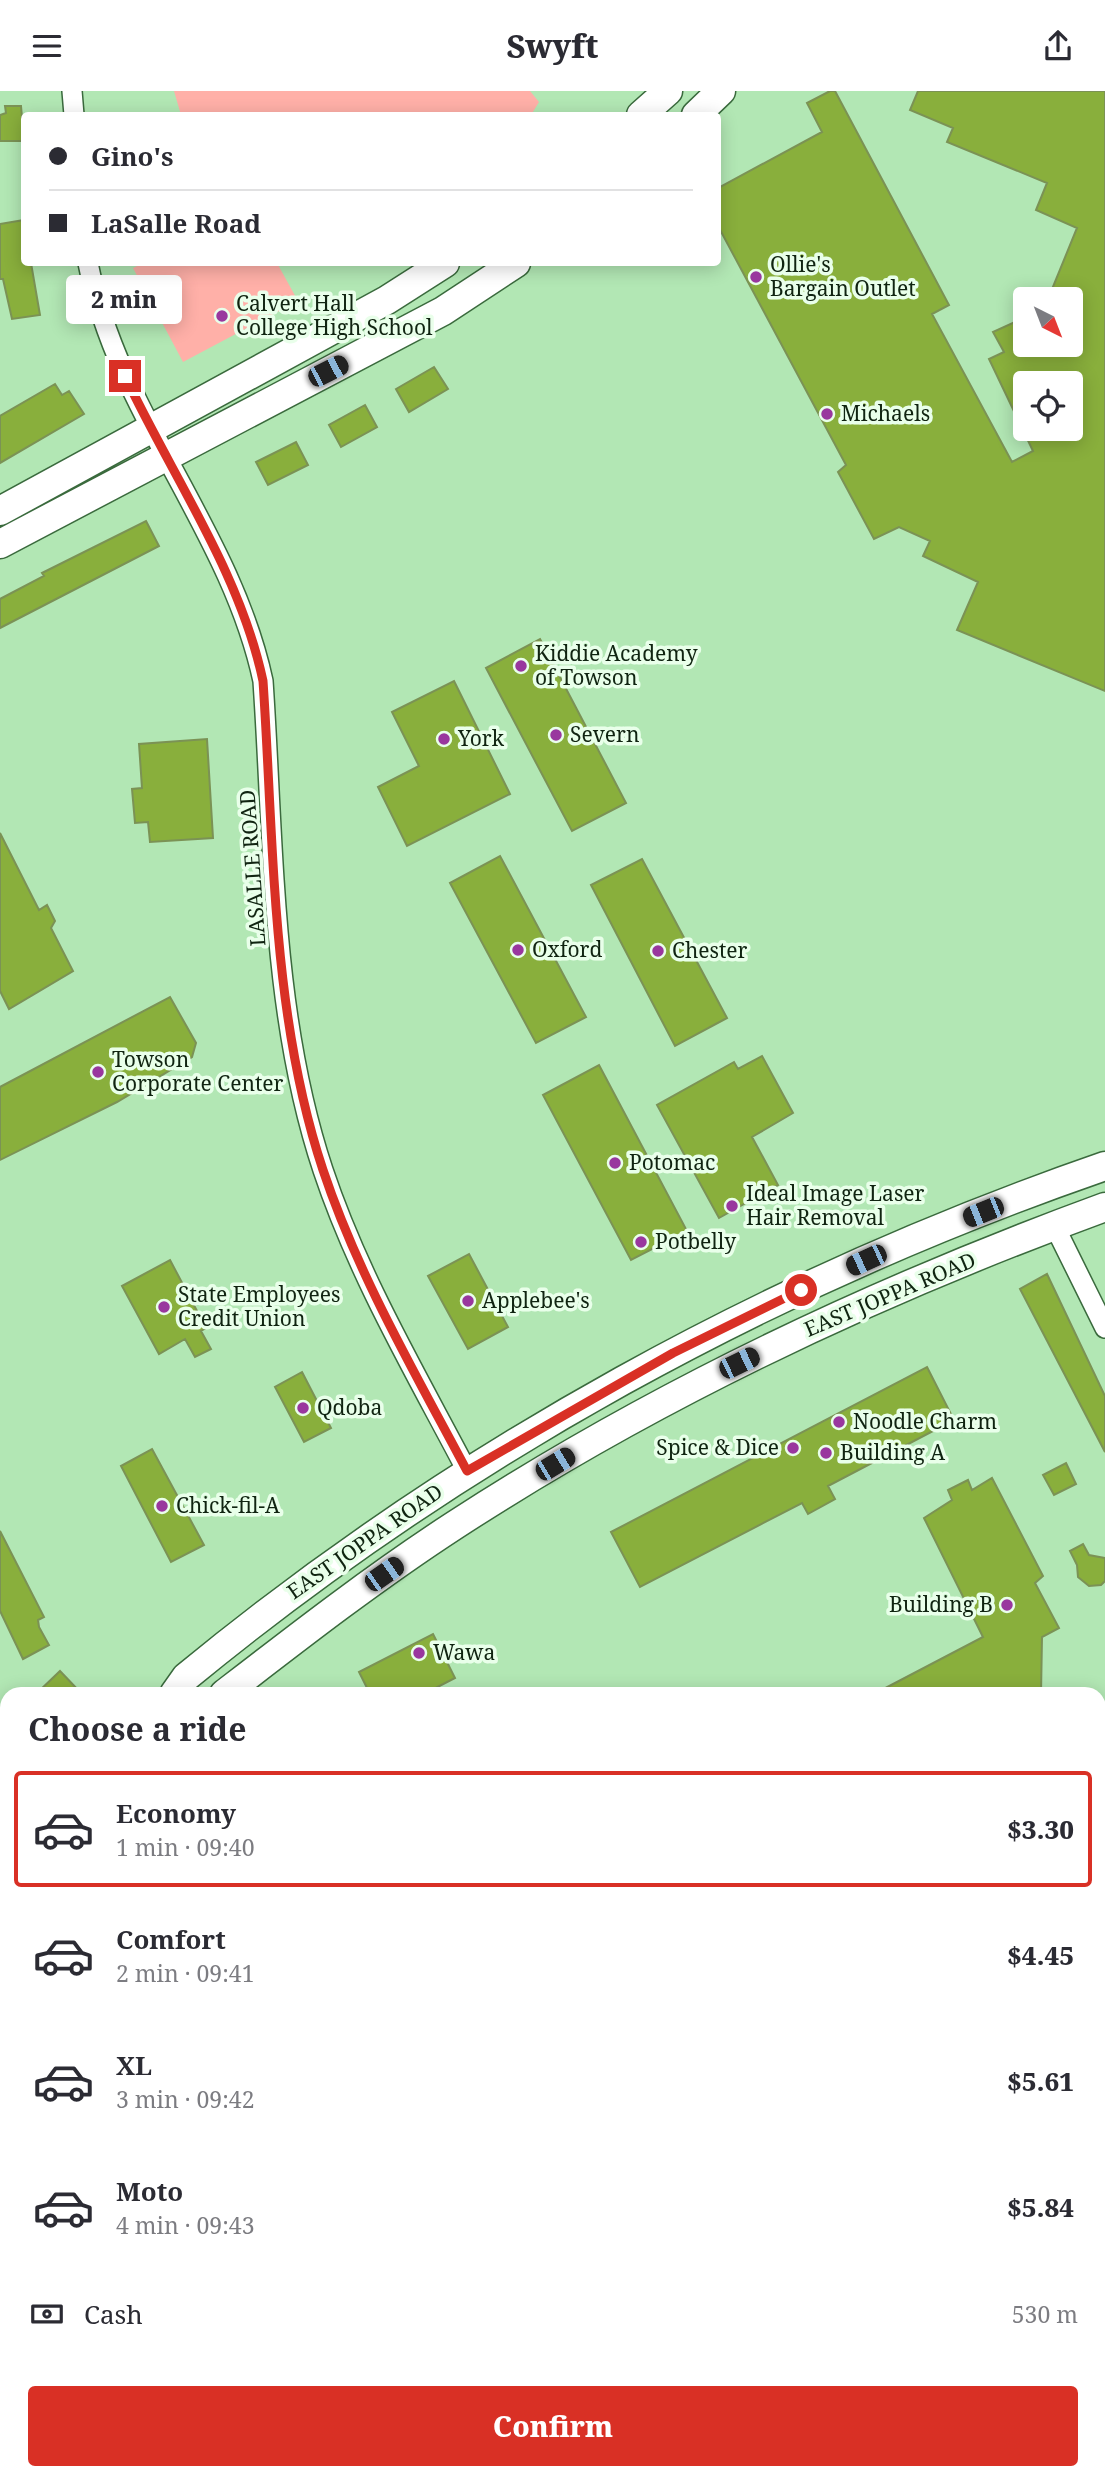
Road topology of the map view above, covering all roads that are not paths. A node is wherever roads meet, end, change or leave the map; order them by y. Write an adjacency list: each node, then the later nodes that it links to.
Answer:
1 (72, 91): 4 (street)
2 (668, 91): 5 (main road)
3 (721, 91): 6 (main road)
4 (74, 112)
5 (644, 112)
6 (699, 112)
7 (89, 266): 10 (street, LASALLE ROAD)
8 (441, 266): 10 (main road)
9 (511, 266): 11 (main road)
10 (149, 428): 11 (street, LASALLE ROAD); 12 (main road)
11 (164, 455): 13 (main road); 20 (street, LASALLE ROAD)
12 (0, 511)
13 (0, 544)
14 (1105, 1166): 17 (main road, EAST JOPPA ROAD)
15 (1105, 1207): 16 (main road, EAST JOPPA ROAD)
16 (1054, 1226): 18 (main road, EAST JOPPA ROAD); 19 (street)
17 (888, 1250): 18 (main road); 20 (main road, EAST JOPPA ROAD)
18 (904, 1286): 21 (main road, EAST JOPPA ROAD)
19 (1105, 1328)
20 (467, 1471): 21 (main road); 22 (main road, EAST JOPPA ROAD)
21 (484, 1506): 23 (main road, EAST JOPPA ROAD)
22 (179, 1687)
23 (233, 1687)

